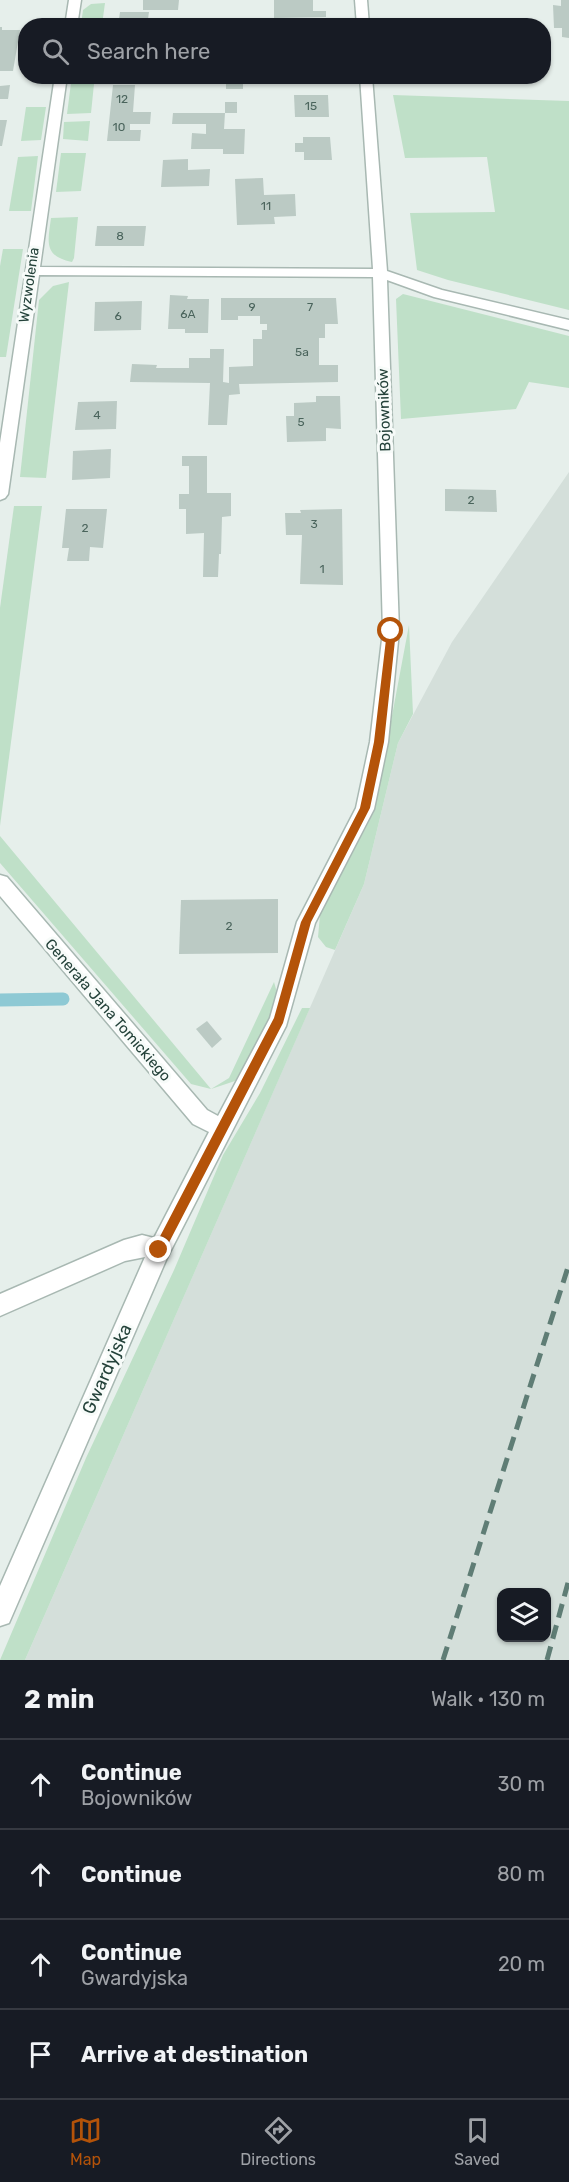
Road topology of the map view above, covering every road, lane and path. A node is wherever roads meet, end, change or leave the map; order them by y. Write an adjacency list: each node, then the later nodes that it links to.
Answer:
1 (75, 0): 3 (street)
2 (361, 0): 4 (street)
3 (72, 18)
4 (362, 18)
5 (60, 84): 7 (street, Wyzwolenia)
6 (367, 84): 8 (street, Bojowników)
7 (31, 271): 8 (street); 10 (street, Wyzwolenia)
8 (380, 273): 9 (street); 12 (street, Bojowników)
9 (569, 325)
10 (0, 494)
11 (0, 883): 12 (street, Generała Jana Tomickiego)
12 (222, 1128): 13 (street, Gwardyjska)
13 (159, 1250): 14 (street); 15 (street, Gwardyjska)
14 (0, 1305)
15 (0, 1614)

